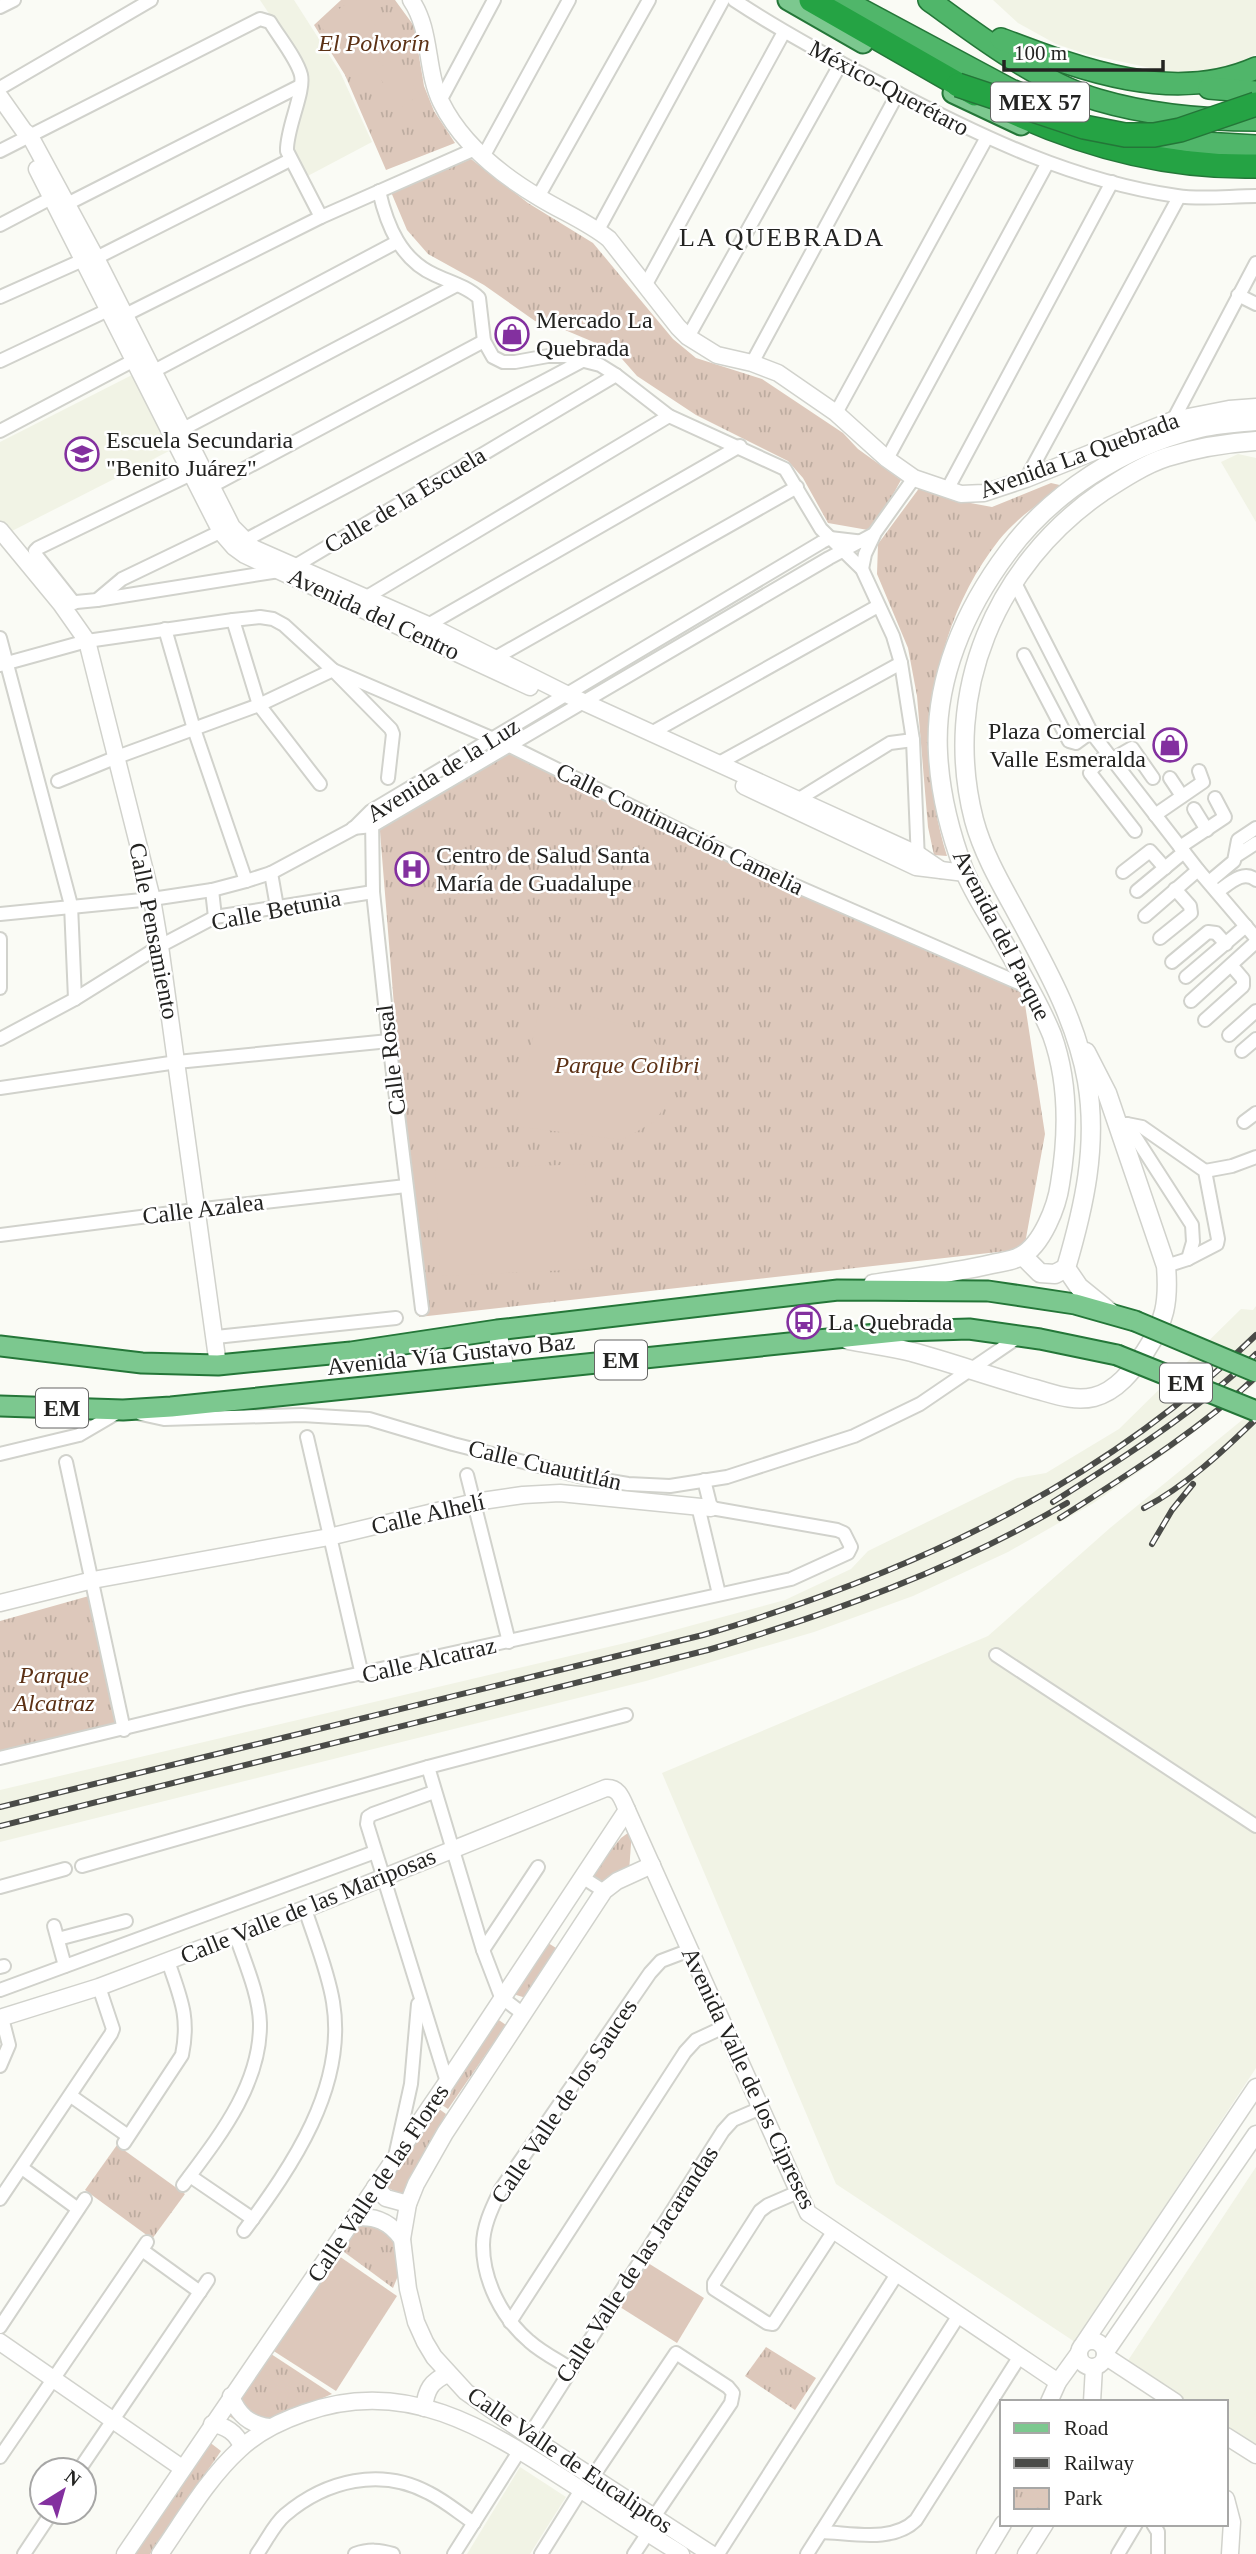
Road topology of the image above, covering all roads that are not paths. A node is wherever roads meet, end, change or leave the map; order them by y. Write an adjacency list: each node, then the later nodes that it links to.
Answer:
1 (14, 0): 14 (street)
2 (151, 0): 23 (street)
3 (494, 0): 27 (street)
4 (569, 0): 34 (street)
5 (649, 0): 42 (street)
6 (723, 0): 47 (street)
7 (734, 0): 16 (street, México-Querétaro)
8 (776, 0): 13 (main road)
9 (788, 0): 13 (main road)
10 (843, 0): 32 (highway, MEX 57)
11 (929, 0): 15 (highway, MEX 57)
12 (415, 2): 27 (street, Avenida La Quebrada)
13 (812, 5): 17 (highway); 21 (highway)
14 (0, 7)
15 (958, 21): 20 (highway); 29 (highway, MEX 57)
16 (784, 32): 18 (street, México-Querétaro); 53 (street)
17 (872, 48): 38 (main road)
18 (841, 63): 25 (street, México-Querétaro); 59 (street)
19 (1256, 68): 20 (highway)
20 (1160, 83): 24 (highway)
21 (958, 85): 28 (highway, bridge); 37 (highway, bridge)
22 (300, 86): 30 (street); 35 (street); 44 (street)
23 (0, 88)
24 (1256, 92)
25 (898, 93): 31 (street, México-Querétaro); 64 (street)
26 (0, 97): 30 (street, Avenida del Centro)
27 (440, 101): 34 (street, Avenida La Quebrada)
28 (1256, 104)
29 (1256, 120)
30 (26, 135): 33 (street); 44 (street, Avenida del Centro)
31 (986, 139): 36 (street, México-Querétaro); 68 (street)
32 (1256, 146)
33 (0, 150)
34 (479, 153): 40 (street); 42 (street, Avenida La Quebrada)
35 (290, 160): 45 (street); 49 (street)
36 (1047, 164): 39 (street, México-Querétaro); 77 (street)
37 (1256, 166)
38 (1256, 175)
39 (1112, 182): 43 (street, México-Querétaro); 83 (street)
40 (379, 191): 45 (street); 48 (street)
41 (1256, 196): 43 (street, México-Querétaro)
42 (538, 197): 47 (street, Avenida La Quebrada)
43 (1179, 197): 80 (street)
44 (60, 199): 46 (street); 49 (street, Avenida del Centro)
45 (321, 217): 58 (street)
46 (0, 225)
47 (598, 230): 53 (street, Avenida La Quebrada)
48 (397, 242): 52 (street); 65 (street)
49 (90, 259): 55 (street); 57 (street, Avenida del Centro); 58 (street, Avenida del Centro)
50 (1256, 262): 51 (street)
51 (1251, 284): 54 (street)
52 (457, 285): 60 (street); 72 (street)
53 (645, 286): 59 (street, Avenida La Quebrada)
54 (1238, 295): 56 (street); 70 (street)
55 (0, 297)
56 (1256, 304)
57 (108, 310): 61 (street, Avenida del Centro); 63 (street)
58 (125, 315): 61 (street, Avenida del Centro)
59 (688, 337): 64 (street, Avenida La Quebrada)
60 (484, 341): 62 (street); 81 (street)
61 (139, 357): 65 (street, Avenida del Centro); 73 (street); 78 (street, Avenida del Centro)
62 (584, 360): 66 (street); 88 (street)
63 (0, 361)
64 (752, 363): 68 (street, Avenida La Quebrada)
65 (154, 371): 72 (street, Avenida del Centro)
66 (615, 375): 69 (street); 90 (street, Calle de la Escuela)
67 (1256, 407): 70 (street, Avenida La Quebrada)
68 (836, 413): 77 (street, Avenida La Quebrada)
69 (668, 416): 76 (street); 93 (street)
70 (1172, 420): 74 (street); 80 (street, Avenida La Quebrada)
71 (1256, 421): 74 (main road, Avenida del Parque)
72 (183, 429): 81 (street, Avenida del Centro)
73 (0, 431)
74 (1164, 439): 143 (main road, Avenida del Parque)
75 (1252, 444): 92 (main road, Avenida del Parque)
76 (740, 446): 82 (street); 98 (street)
77 (887, 459): 79 (street, Avenida La Quebrada)
78 (191, 474): 84 (street, Avenida del Centro); 95 (street)
79 (914, 478): 83 (street, Avenida La Quebrada); 87 (street)
80 (1026, 479): 83 (street, Avenida La Quebrada)
81 (212, 486): 84 (street, Avenida del Centro)
82 (797, 487): 86 (street); 103 (street)
83 (947, 490)
84 (226, 529): 88 (street, Avenida del Centro); 94 (street)
85 (0, 530): 95 (street, Calle Pensamiento)
86 (830, 538): 87 (street); 89 (street); 107 (street, Avenida de la Luz)
87 (869, 538): 89 (street, Avenida de la Luz); 91 (street)
88 (239, 544): 90 (street, Avenida del Centro)
89 (844, 551): 91 (street); 107 (street, Avenida de la Luz)
90 (287, 568): 93 (street, Avenida del Centro); 94 (street, Calle de la Escuela); 107 (street, Avenida del Centro)
91 (862, 569): 96 (street)
92 (1015, 583): 111 (street); 173 (main road, Avenida del Parque)
93 (365, 598): 98 (street, Avenida del Centro)
94 (97, 600): 95 (street, Calle de la Escuela)
95 (67, 603): 101 (street, Calle Pensamiento)
96 (878, 606): 104 (street); 110 (street)
97 (233, 620): 99 (street, Calle Continuación Camelia); 106 (street, Calle Continuación Camelia); 108 (street)
98 (428, 625): 103 (street, Avenida del Centro)
99 (165, 629): 101 (street, Calle Continuación Camelia); 109 (street)
100 (0, 639): 105 (street)
101 (87, 641): 105 (street, Calle Continuación Camelia); 115 (street, Calle Pensamiento)
102 (1024, 655): 111 (street)
103 (495, 658): 107 (street, Avenida del Centro)
104 (901, 663): 113 (street); 117 (street)
105 (3, 664): 152 (street)
106 (333, 670): 108 (street); 112 (street, Calle Continuación Camelia); 119 (street, Calle Continuación Camelia)
107 (570, 700): 110 (street, Avenida del Centro); 112 (street, Avenida de la Luz); 114 (street, Avenida de la Luz); 138 (street, Avenida del Centro)
108 (259, 705): 109 (street); 123 (street)
109 (194, 729): 115 (street); 145 (street)
110 (653, 732): 117 (street, Avenida del Centro)
111 (1091, 732): 116 (street)
112 (493, 739): 114 (street, Calle Continuación Camelia); 128 (street, Avenida de la Luz)
113 (913, 740): 126 (street); 138 (street)
114 (510, 746): 130 (street, Avenida de la Luz); 166 (street, Calle Continuación Camelia)
115 (117, 757): 122 (street); 151 (street, Calle Pensamiento)
116 (1109, 757): 120 (street); 129 (street); 134 (street)
117 (719, 763): 126 (street, Avenida del Centro)
118 (1199, 771): 124 (street)
119 (388, 778)
120 (1153, 778)
121 (1170, 778): 124 (street)
122 (58, 781)
123 (320, 784)
124 (1182, 796): 129 (street)
125 (1215, 798): 133 (street)
126 (799, 799): 138 (street, Avenida del Centro)
127 (1194, 809): 133 (street)
128 (371, 811): 130 (street, Calle Rosal); 131 (street, Avenida de la Luz)
129 (1155, 815): 136 (street)
130 (372, 826): 131 (street, Avenida de la Luz); 150 (street, Calle Rosal)
131 (353, 828): 142 (street)
132 (1256, 828): 137 (street)
133 (1207, 830): 136 (street)
134 (1135, 831)
135 (1256, 843): 137 (street)
136 (1182, 850): 139 (street); 140 (street)
137 (1236, 856): 146 (street)
138 (918, 861): 143 (street, Avenida del Centro)
139 (1165, 868): 141 (street); 149 (street)
140 (1198, 870): 146 (street); 147 (street)
141 (1123, 872)
142 (271, 873): 145 (street); 153 (street)
143 (965, 873): 166 (main road, Avenida del Parque)
144 (1255, 878): 146 (street)
145 (246, 881): 148 (street)
146 (1213, 887): 157 (street)
147 (1175, 889): 155 (street); 158 (street)
148 (212, 890): 151 (street); 156 (street)
149 (1137, 891)
150 (373, 892): 153 (street, Calle Betunia); 176 (street, Calle Rosal)
151 (152, 899): 152 (street); 162 (street, Calle Pensamiento)
152 (71, 905): 154 (street); 168 (street)
153 (277, 907): 156 (street, Calle Betunia)
154 (0, 914)
155 (1144, 916)
156 (215, 917): 162 (street, Calle Betunia)
157 (1246, 926): 160 (street); 161 (street)
158 (1160, 938)
159 (0, 939): 167 (street)
160 (1256, 940): 164 (street)
161 (1226, 944): 163 (street); 165 (street)
162 (160, 946): 168 (street, Calle Betunia); 178 (street, Calle Pensamiento)
163 (1172, 962)
164 (1231, 965): 169 (street); 171 (street)
165 (1186, 977)
166 (1028, 987): 188 (main road, Avenida del Parque)
167 (0, 988)
168 (75, 999): 175 (street, Calle Betunia)
169 (1191, 1001)
170 (1256, 1011): 172 (street)
171 (1205, 1020)
172 (1229, 1035)
173 (1077, 1037): 182 (main road); 191 (main road, Avenida del Parque)
174 (1256, 1039): 177 (street)
175 (0, 1040)
176 (389, 1041): 178 (street); 185 (street, Calle Rosal)
177 (1242, 1051)
178 (177, 1062): 179 (street); 186 (street, Calle Pensamiento)
179 (0, 1088)
180 (1256, 1113): 181 (street)
181 (1244, 1122)
182 (1122, 1124): 184 (street); 189 (street); 190 (main road)
183 (1256, 1157): 184 (street)
184 (1205, 1171): 189 (street)
185 (406, 1186): 186 (street, Calle Azalea); 193 (street, Calle Rosal)
186 (195, 1210): 187 (street, Calle Azalea); 198 (street, Calle Pensamiento)
187 (0, 1235)
188 (1023, 1256): 191 (main road); 192 (main road)
189 (1188, 1259): 190 (street)
190 (1166, 1266): 202 (main road)
191 (1066, 1268): 194 (main road)
192 (838, 1290): 194 (main road, Avenida Vía Gustavo Baz / EM); 196 (main road, Avenida Vía Gustavo Baz / EM)
193 (422, 1309)
194 (1111, 1313): 204 (main road, Avenida Vía Gustavo Baz / EM, bridge)
195 (396, 1318): 198 (street)
196 (497, 1330): 201 (main road, Avenida Vía Gustavo Baz / EM); 203 (main road)
197 (1020, 1336): 199 (main road, Avenida Vía Gustavo Baz / EM); 202 (street, Calle Cuautitlán); 207 (main road, Avenida Vía Gustavo Baz / EM, bridge)
198 (216, 1337): 201 (street, Calle Pensamiento)
199 (841, 1339): 202 (main road); 203 (main road, Avenida Vía Gustavo Baz / EM)
200 (0, 1346): 201 (main road, EM)
201 (218, 1365)
202 (972, 1371): 212 (street, Calle Cuautitlán)
203 (505, 1372): 206 (main road, Avenida Vía Gustavo Baz / EM)
204 (1256, 1372)
205 (0, 1406): 206 (main road, EM)
206 (123, 1410): 209 (street); 212 (street, Calle Cuautitlán)
207 (1256, 1411)
208 (307, 1437): 215 (street)
209 (0, 1454)
210 (66, 1462): 217 (street)
211 (467, 1475): 213 (street)
212 (704, 1480): 214 (street)
213 (475, 1502): 214 (street, Calle Alhelí); 215 (street, Calle Alhelí); 220 (street)
214 (705, 1507): 216 (street, Calle Alhelí); 218 (street)
215 (329, 1537): 217 (street, Calle Alhelí); 222 (street)
216 (851, 1547): 218 (street, Calle Alcatraz)
217 (93, 1580): 219 (street, Calle Alhelí); 224 (street)
218 (719, 1594): 220 (street, Calle Alcatraz)
219 (0, 1603)
220 (509, 1642): 222 (street, Calle Alcatraz)
221 (996, 1655): 230 (street)
222 (362, 1675): 224 (street, Calle Alcatraz)
223 (626, 1715): 226 (street)
224 (124, 1730): 225 (street, Calle Alcatraz)
225 (0, 1758)
226 (428, 1767): 228 (street); 234 (street)
227 (613, 1787): 229 (street, Avenida Valle de los Cipreses); 231 (street, Calle Valle de las Mariposas)
228 (434, 1793): 231 (street); 232 (street)
229 (627, 1810): 233 (street, Avenida Valle de los Cipreses); 238 (street, Calle Valle de las Flores)
230 (1256, 1826)
231 (452, 1848): 237 (street, Calle Valle de las Mariposas); 246 (street)
232 (375, 1852): 237 (street); 249 (street, Calle Valle de las Mariposas)
233 (652, 1865): 240 (street, Calle Valle de las Flores); 247 (street, Avenida Valle de los Cipreses)
234 (82, 1866)
235 (538, 1867): 246 (street)
236 (65, 1869): 239 (street)
237 (383, 1877): 241 (street, Calle Valle de las Mariposas); 252 (street)
238 (582, 1877): 240 (street); 253 (street, Calle Valle de las Flores)
239 (0, 1887)
240 (604, 1891): 254 (street, Calle Valle de las Flores)
241 (305, 1909): 244 (street, Calle Valle de las Mariposas); 269 (street)
242 (126, 1921): 245 (street)
243 (54, 1926): 245 (street)
244 (236, 1936): 248 (street, Calle Valle de las Mariposas); 269 (street)
245 (58, 1939): 249 (street)
246 (483, 1950): 253 (street)
247 (690, 1950): 256 (street, Avenida Valle de los Cipreses); 279 (street, Calle Valle de los Sauces)
248 (168, 1961): 250 (street, Calle Valle de las Mariposas); 260 (street)
249 (65, 1966): 251 (street, Calle Valle de las Mariposas)
250 (99, 1987): 255 (street, Calle Valle de las Mariposas); 260 (street)
251 (0, 1990)
252 (419, 1995): 258 (street); 263 (street)
253 (501, 1997): 254 (street); 258 (street, Calle Valle de las Flores)
254 (522, 2013): 268 (street, Calle Valle de las Flores)
255 (1, 2018): 257 (street)
256 (724, 2027): 261 (street, Avenida Valle de los Cipreses); 279 (street)
257 (0, 2066)
258 (447, 2082): 263 (street, Calle Valle de las Flores)
259 (1256, 2087): 282 (street)
260 (71, 2096): 264 (street)
261 (761, 2108): 266 (street, Avenida Valle de los Cipreses); 285 (street, Calle Valle de las Jacarandas)
262 (1256, 2134): 284 (street)
263 (396, 2156): 265 (street, Calle Valle de las Flores)
264 (22, 2168): 267 (street); 280 (street)
265 (375, 2187): 268 (street); 270 (street, Calle Valle de las Flores)
266 (798, 2192): 272 (street, Avenida Valle de los Cipreses); 272 (street)
267 (0, 2199)
268 (408, 2204): 273 (street, Calle Valle de las Flores)
269 (253, 2218): 271 (street)
270 (354, 2218): 273 (street); 289 (street, Calle Valle de las Flores)
271 (244, 2231)
272 (833, 2232): 274 (street, Avenida Valle de los Cipreses)
273 (402, 2239): 278 (street, Calle Valle de las Flores)
274 (897, 2274): 277 (street, Avenida Valle de los Cipreses); 326 (street)
275 (208, 2280): 276 (street)
276 (200, 2292): 287 (street); 294 (street)
277 (959, 2315): 283 (street, Avenida Valle de los Cipreses); 313 (street)
278 (416, 2322): 286 (street, Calle Valle de Eucaliptos)
279 (510, 2322): 285 (street, Calle Valle de los Sauces)
280 (0, 2327)
281 (0, 2342): 287 (street)
282 (1081, 2348): 284 (street); 284 (street); 288 (street)
283 (1020, 2356): 288 (street, Avenida Valle de los Cipreses); 313 (street)
284 (1101, 2359): 291 (street); 292 (street)
285 (570, 2368): 298 (street, Calle Valle de las Jacarandas)
286 (448, 2374): 293 (street); 298 (street, Calle Valle de Eucaliptos)
287 (52, 2377): 294 (street); 302 (street)
288 (1058, 2382): 290 (street)
289 (232, 2396): 295 (street, Calle Valle de las Flores); 296 (street)
290 (1050, 2400)
291 (1095, 2400)
292 (1172, 2400)
293 (424, 2408): 296 (street, Calle Valle de Eucaliptos); 298 (street, Calle Valle de Eucaliptos)
294 (112, 2420): 301 (street); 303 (street)
295 (212, 2424): 299 (street); 303 (street, Calle Valle de las Flores)
296 (270, 2427): 299 (street)
297 (1228, 2437): 300 (street)
298 (524, 2443): 304 (street, Calle Valle de Eucaliptos); 307 (street, Calle Valle de las Jacarandas)
299 (242, 2446): 317 (street)
300 (1256, 2455)
301 (88, 2456)
302 (0, 2457)
303 (182, 2468): 316 (street, Calle Valle de las Flores)
304 (587, 2484): 306 (street, Calle Valle de Eucaliptos); 306 (street); 314 (street, Calle Valle de Eucaliptos); 322 (street)
305 (1228, 2507): 332 (street)
306 (654, 2517): 325 (street, Calle Valle de Eucaliptos)
307 (474, 2523): 318 (street); 321 (street, Calle Valle de las Jacarandas)
308 (43, 2526): 315 (street)
309 (1002, 2526): 328 (street)
310 (1044, 2526): 329 (street)
311 (1135, 2526): 330 (street)
312 (1154, 2526): 331 (street)
313 (821, 2532): 327 (street)
314 (648, 2533): 323 (street); 324 (street, Calle Valle de Eucaliptos)
315 (24, 2554)
316 (125, 2554)
317 (160, 2554)
318 (257, 2554)
319 (355, 2554): 320 (street)
320 (393, 2554)
321 (454, 2554)
322 (541, 2554)
323 (634, 2554)
324 (681, 2554)
325 (711, 2554)
326 (718, 2554)
327 (807, 2554)
328 (985, 2554)
329 (1026, 2554)
330 (1118, 2554)
331 (1157, 2554)
332 (1230, 2554)

